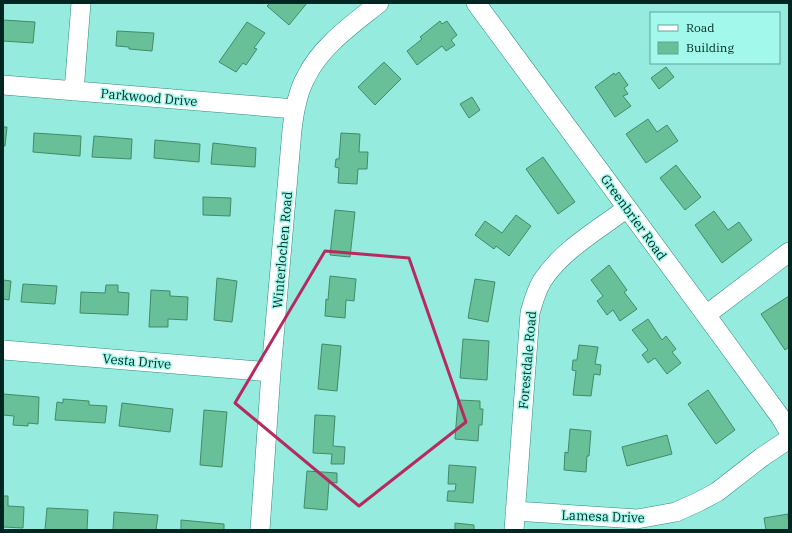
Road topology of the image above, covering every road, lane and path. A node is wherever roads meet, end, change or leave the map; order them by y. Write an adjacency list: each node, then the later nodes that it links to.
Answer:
1 (81, 3): 5 (street)
2 (379, 3): 6 (street, Winterlochen Road)
3 (476, 3): 7 (street, Greenbrier Road)
4 (3, 85): 5 (street, Parkwood Drive)
5 (74, 91): 6 (street, Parkwood Drive)
6 (295, 109): 11 (street, Winterlochen Road)
7 (627, 208): 9 (street, Greenbrier Road); 14 (street, Forestdale Road)
8 (789, 252): 9 (street)
9 (706, 315): 12 (street, Greenbrier Road)
10 (3, 350): 11 (street, Vesta Drive)
11 (272, 372): 15 (street, Winterlochen Road)
12 (789, 432)
13 (789, 439): 14 (street, Lamesa Drive)
14 (515, 511): 16 (street, Forestdale Road)
15 (260, 530)
16 (514, 530)

